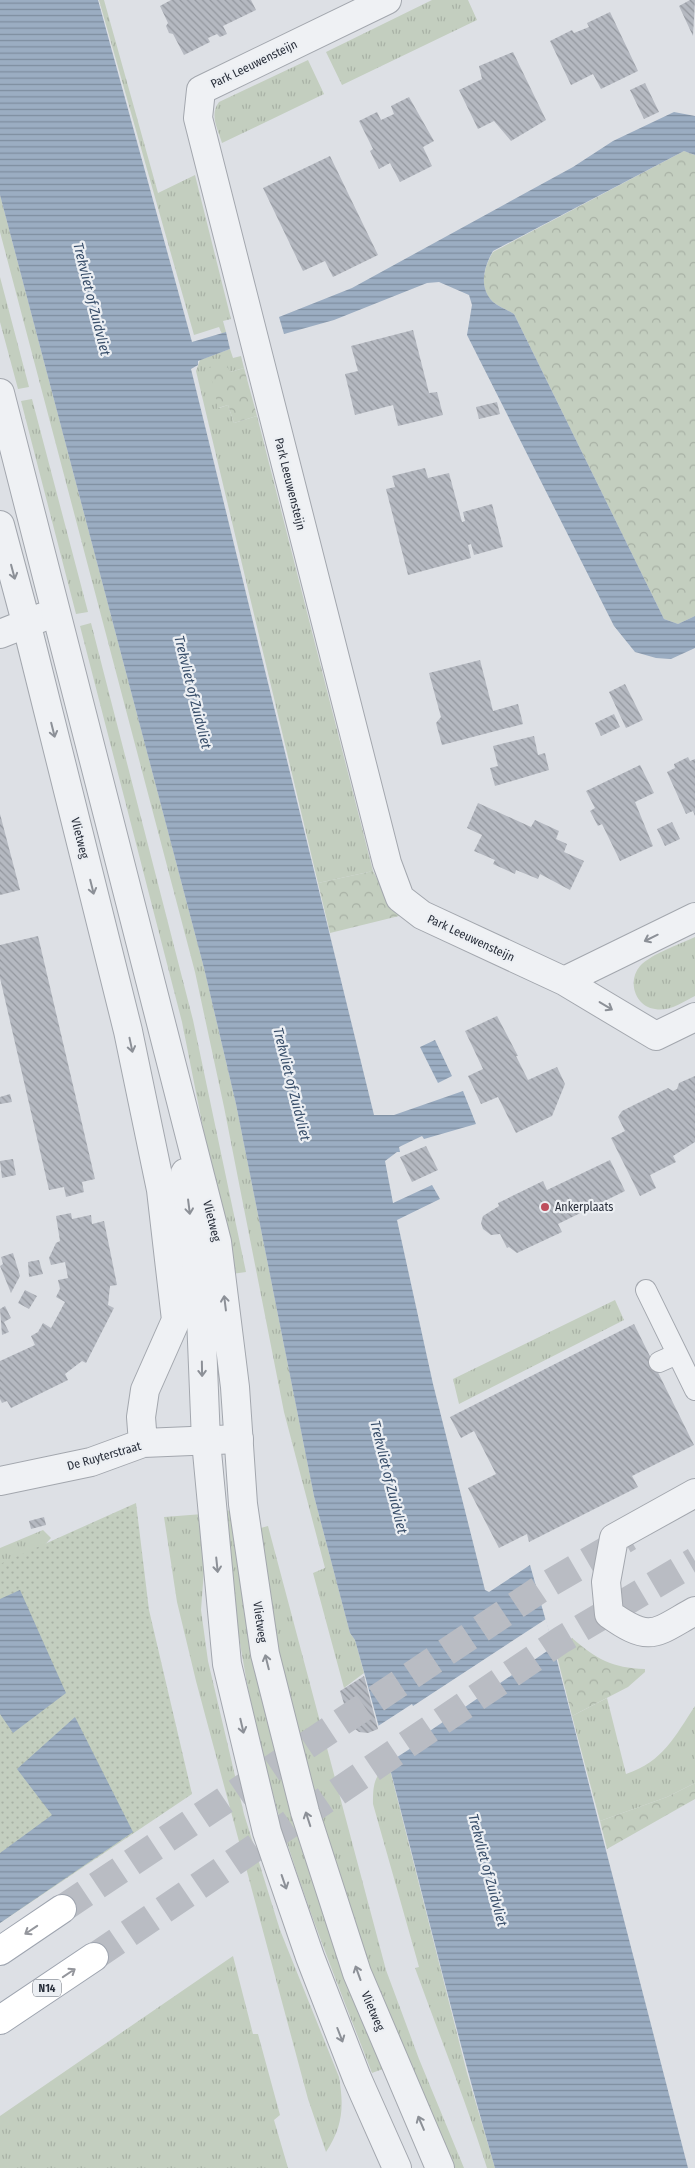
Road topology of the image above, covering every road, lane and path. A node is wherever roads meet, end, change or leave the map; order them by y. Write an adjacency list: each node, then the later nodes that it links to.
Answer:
1 (387, 0): 8 (street, Park Leeuwensteijn)
2 (0, 393): 4 (street, Vlietweg)
3 (0, 525): 5 (street, Vlietweg, one-way to 5)
4 (57, 613): 5 (street); 10 (street, Vlietweg)
5 (26, 622): 6 (street); 15 (street, Vlietweg, one-way to 15)
6 (0, 634)
7 (695, 917): 8 (street, one-way to 8)
8 (564, 981): 9 (street, Park Leeuwensteijn, one-way to 9)
9 (695, 1017)
10 (170, 1055): 13 (street, Vlietweg, one-way to 10); 14 (street, Vlietweg, one-way to 14)
11 (646, 1290): 12 (lane)
12 (695, 1390)
13 (239, 1439): 14 (street, De Ruyterstraat); 24 (street, Vlietweg, one-way to 13)
14 (206, 1441): 15 (street, De Ruyterstraat); 23 (street, Vlietweg, one-way to 23)
15 (143, 1444): 16 (street, De Ruyterstraat)
16 (0, 1481)
17 (695, 1493): 18 (street)
18 (695, 1610)
19 (62, 1909): 20 (main road, one-way to 20)
20 (0, 1951)
21 (94, 1957): 22 (main road, N14, one-way to 21)
22 (0, 2020)
23 (398, 2168)
24 (440, 2168)

